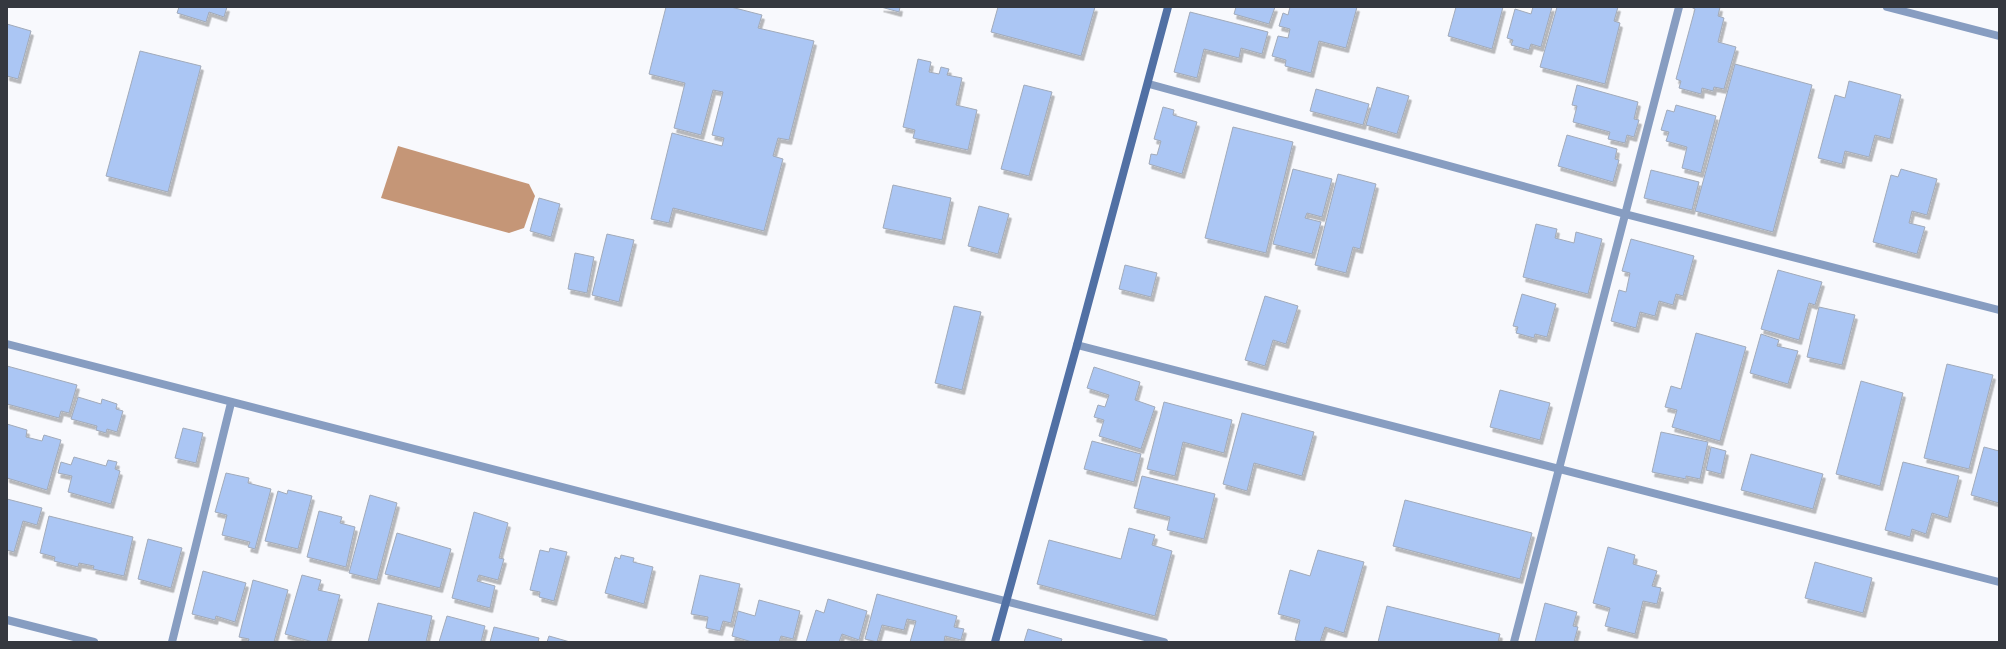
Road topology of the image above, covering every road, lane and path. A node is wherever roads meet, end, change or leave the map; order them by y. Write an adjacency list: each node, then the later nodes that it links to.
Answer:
1 (1168, 7): 5 (street)
2 (1679, 7): 6 (street)
3 (1887, 7): 4 (street)
4 (1999, 36)
5 (1149, 84): 6 (street); 9 (street)
6 (1625, 214): 7 (street); 11 (street)
7 (1999, 310)
8 (7, 344): 10 (street)
9 (1078, 345): 11 (street); 13 (street)
10 (231, 403): 13 (street); 16 (street)
11 (1558, 469): 12 (street); 19 (street)
12 (1999, 582)
13 (1006, 602): 17 (street); 18 (street)
14 (7, 620): 15 (street)
15 (94, 642)
16 (172, 642)
17 (995, 642)
18 (1164, 642)
19 (1514, 642)

